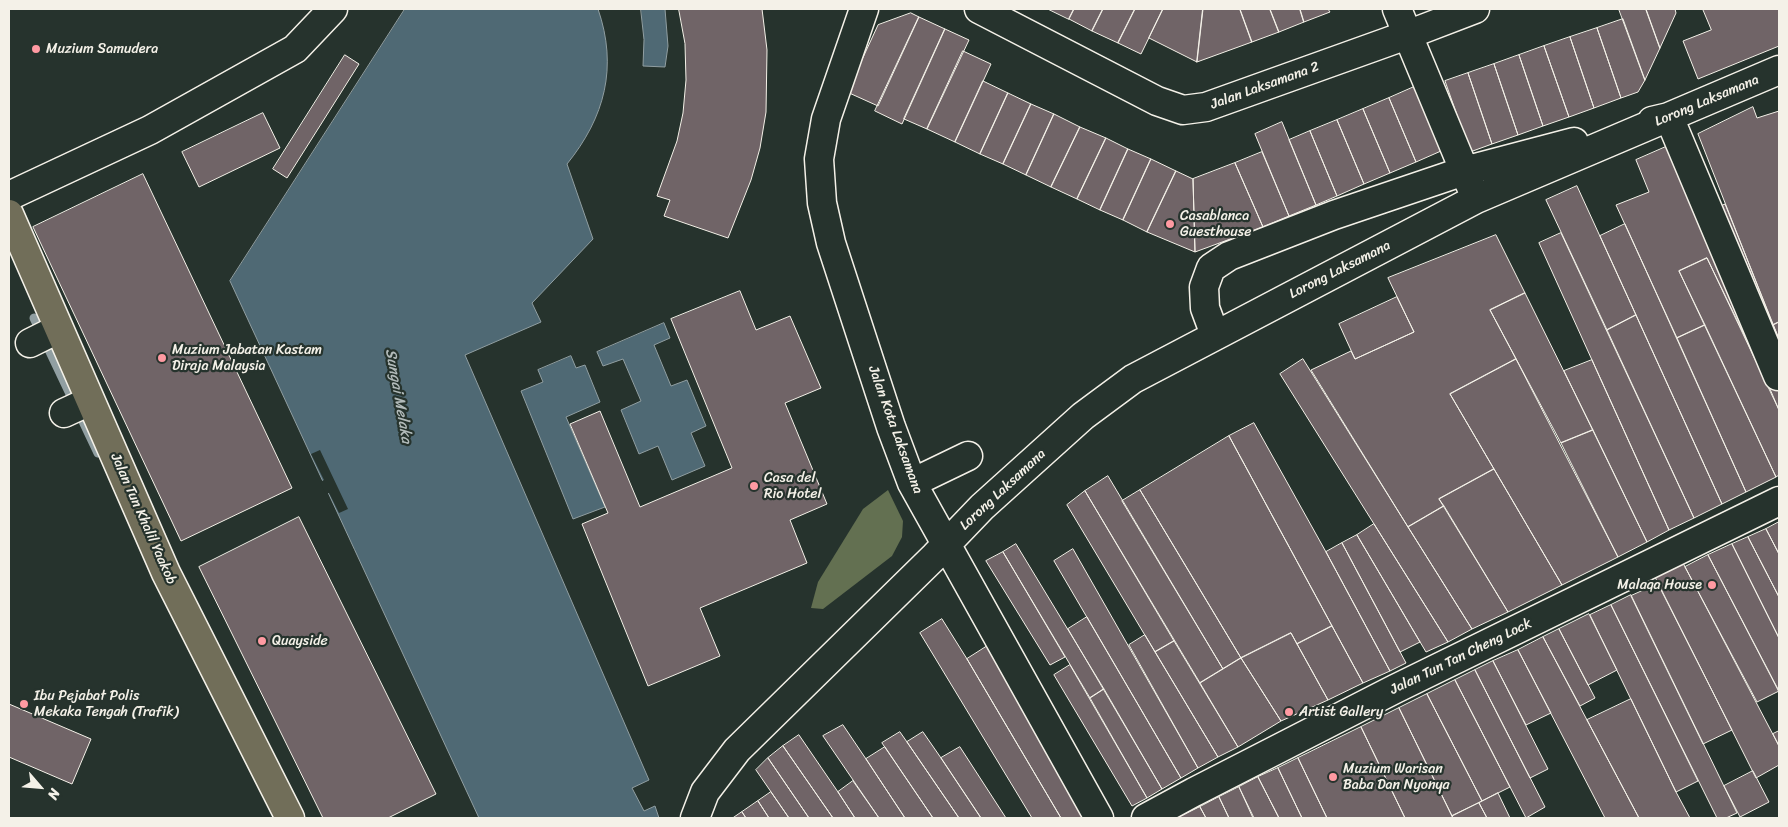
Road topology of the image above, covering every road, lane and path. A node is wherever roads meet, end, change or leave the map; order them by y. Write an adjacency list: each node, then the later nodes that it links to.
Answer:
1 (333, 9): 10 (street)
2 (864, 9): 20 (street, Jalan Kota Laksamana)
3 (978, 9): 6 (street, Jalan Laksamana 2)
4 (1397, 9): 6 (street)
5 (1475, 9): 6 (street, Jalan Laksamana 2)
6 (1407, 35): 9 (street)
7 (1779, 70): 8 (street, Lorong Laksamana)
8 (1669, 117): 9 (street); 11 (street, Lorong Laksamana); 16 (street)
9 (1464, 171): 11 (street); 14 (street)
10 (9, 196)
11 (1476, 199): 14 (street, Lorong Laksamana)
12 (9, 214): 13 (main road, Jalan Tun Khalil Yaakob)
13 (58, 330): 15 (street); 17 (main road, Jalan Tun Khalil Yaakob)
14 (1215, 335): 22 (street, Lorong Laksamana)
15 (30, 343)
16 (1778, 376)
17 (90, 401): 18 (street); 23 (main road, Jalan Tun Khalil Yaakob)
18 (64, 413)
19 (968, 456): 20 (street)
20 (912, 483): 22 (street, Jalan Kota Laksamana)
21 (1779, 501): 26 (street, Jalan Tun Tan Cheng Lock)
22 (946, 544): 24 (street, Lorong Laksamana); 25 (street, Jalan Kota Laksamana)
23 (290, 818)
24 (695, 818)
25 (1099, 818)
26 (1146, 818)

